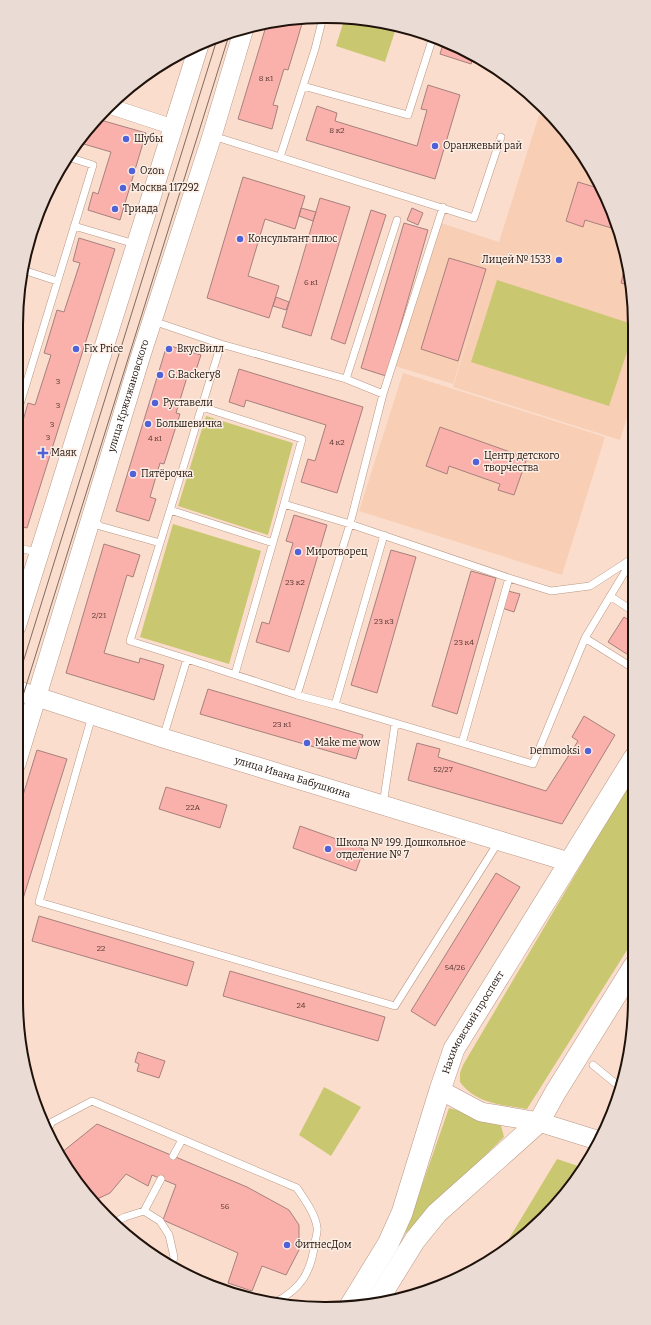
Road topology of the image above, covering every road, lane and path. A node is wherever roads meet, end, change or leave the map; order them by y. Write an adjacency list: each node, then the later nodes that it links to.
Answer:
1 (321, 23): 5 (lane)
2 (242, 35): 8 (street, улица Кржижановского)
3 (431, 42): 5 (lane)
4 (197, 52): 7 (street)
5 (302, 86): 10 (lane)
6 (116, 108): 7 (street)
7 (173, 127): 15 (street)
8 (212, 136): 10 (lane); 18 (street, улица Кржижановского)
9 (501, 137): 12 (lane)
10 (280, 157): 12 (lane)
11 (73, 159): 14 (lane)
12 (443, 207): 22 (lane)
13 (397, 220): 20 (lane)
14 (74, 226): 15 (lane); 17 (lane)
15 (136, 244): 32 (street)
16 (28, 272): 17 (lane)
17 (58, 281): 21 (lane)
18 (152, 320): 19 (lane); 26 (street, улица Кржижановского)
19 (221, 344): 20 (lane); 23 (lane)
20 (346, 379): 22 (lane)
21 (23, 392)
22 (383, 394): 27 (lane)
23 (202, 407): 24 (lane); 25 (lane)
24 (284, 504): 27 (lane); 30 (lane)
25 (170, 510): 29 (lane); 30 (lane)
26 (91, 517): 29 (lane); 45 (street, улица Кржижановского)
27 (350, 524): 28 (lane); 44 (lane)
28 (384, 535): 35 (lane); 46 (lane)
29 (160, 543): 40 (lane)
30 (273, 543): 42 (lane)
31 (23, 549): 32 (lane)
32 (39, 554): 37 (street)
33 (628, 561): 35 (lane)
34 (628, 566): 36 (lane)
35 (510, 578): 51 (lane)
36 (610, 596): 38 (lane); 39 (lane)
37 (23, 605)
38 (628, 608)
39 (585, 638): 41 (lane); 51 (lane)
40 (187, 659): 42 (lane); 49 (lane)
41 (628, 665)
42 (235, 674): 44 (lane)
43 (23, 692): 45 (street, улица Ивана Бабушкина)
44 (297, 695): 46 (lane)
45 (36, 697): 47 (street, улица Ивана Бабушкина); 50 (street, улица Кржижановского)
46 (335, 705): 48 (lane)
47 (92, 715): 49 (street, улица Ивана Бабушкина); 54 (lane)
48 (395, 724): 51 (lane); 53 (lane)
49 (163, 738): 53 (street, улица Ивана Бабушкина)
50 (23, 741)
51 (462, 743)
52 (628, 768): 55 (main road, Нахимовский проспект)
53 (383, 805): 54 (street, улица Ивана Бабушкина)
54 (499, 841): 55 (street, улица Ивана Бабушкина)
55 (569, 862): 59 (main road, Нахимовский проспект)
56 (628, 976): 60 (main road)
57 (593, 1065): 58 (lane)
58 (616, 1084)
59 (440, 1090): 60 (street); 71 (main road, Нахимовский проспект)
60 (539, 1122): 62 (street); 69 (main road)
61 (50, 1125): 63 (lane)
62 (594, 1139)
63 (182, 1140): 64 (lane); 70 (lane)
64 (174, 1156)
65 (161, 1179): 66 (lane)
66 (144, 1211): 67 (lane); 68 (lane)
67 (119, 1220)
68 (173, 1260)
69 (380, 1297)
70 (282, 1298)
71 (354, 1300)

